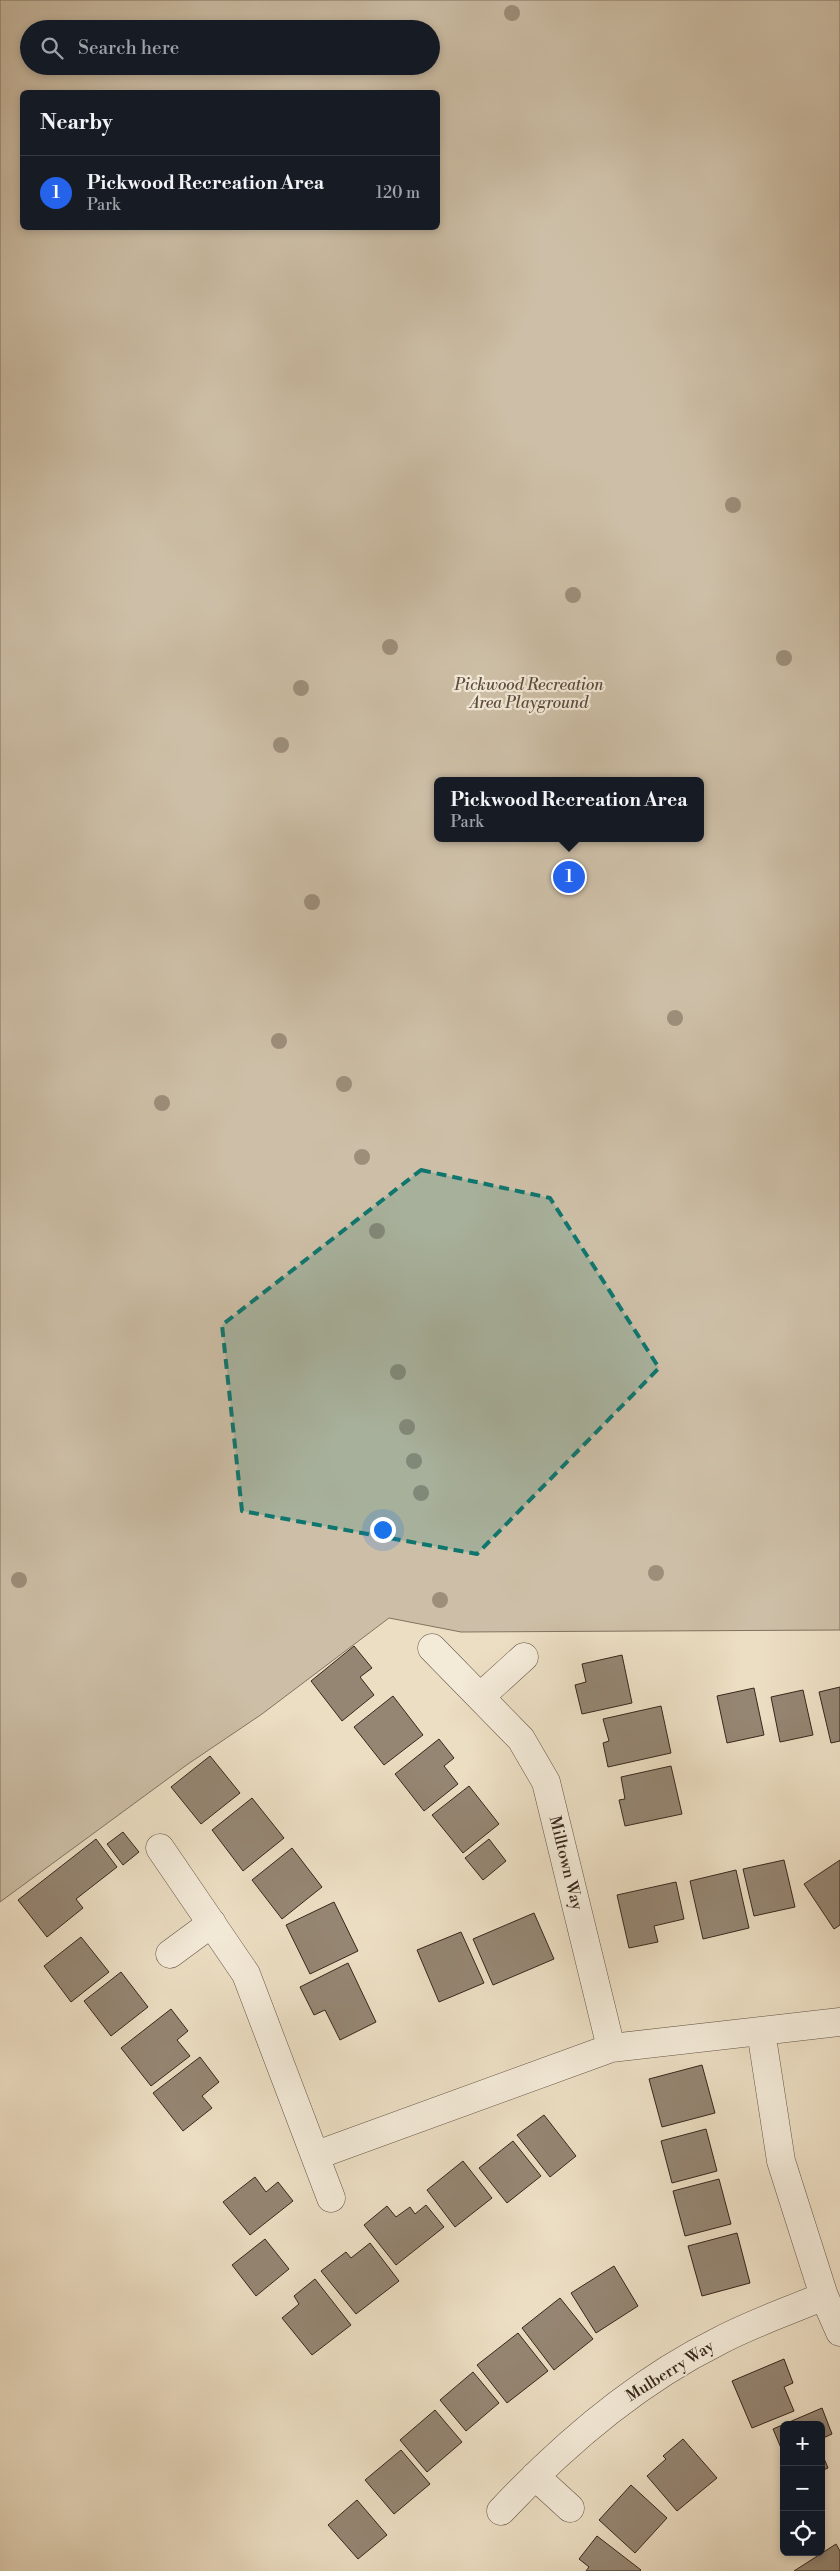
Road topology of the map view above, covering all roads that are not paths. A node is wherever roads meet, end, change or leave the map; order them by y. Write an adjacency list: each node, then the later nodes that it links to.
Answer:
1 (432, 1648): 3 (street, Milltown Way)
2 (524, 1657): 3 (street)
3 (480, 1697): 9 (street, Milltown Way)
4 (160, 1848): 5 (street)
5 (212, 1923): 6 (street); 10 (street)
6 (170, 1954)
7 (840, 2022): 8 (street)
8 (761, 2031): 9 (street); 12 (street)
9 (611, 2048): 10 (street)
10 (316, 2155): 11 (street)
11 (331, 2198)
12 (824, 2296): 13 (street); 14 (street, Mulberry Way)
13 (840, 2332)
14 (535, 2476): 15 (street); 16 (street, Mulberry Way)
15 (570, 2508)
16 (501, 2511)

